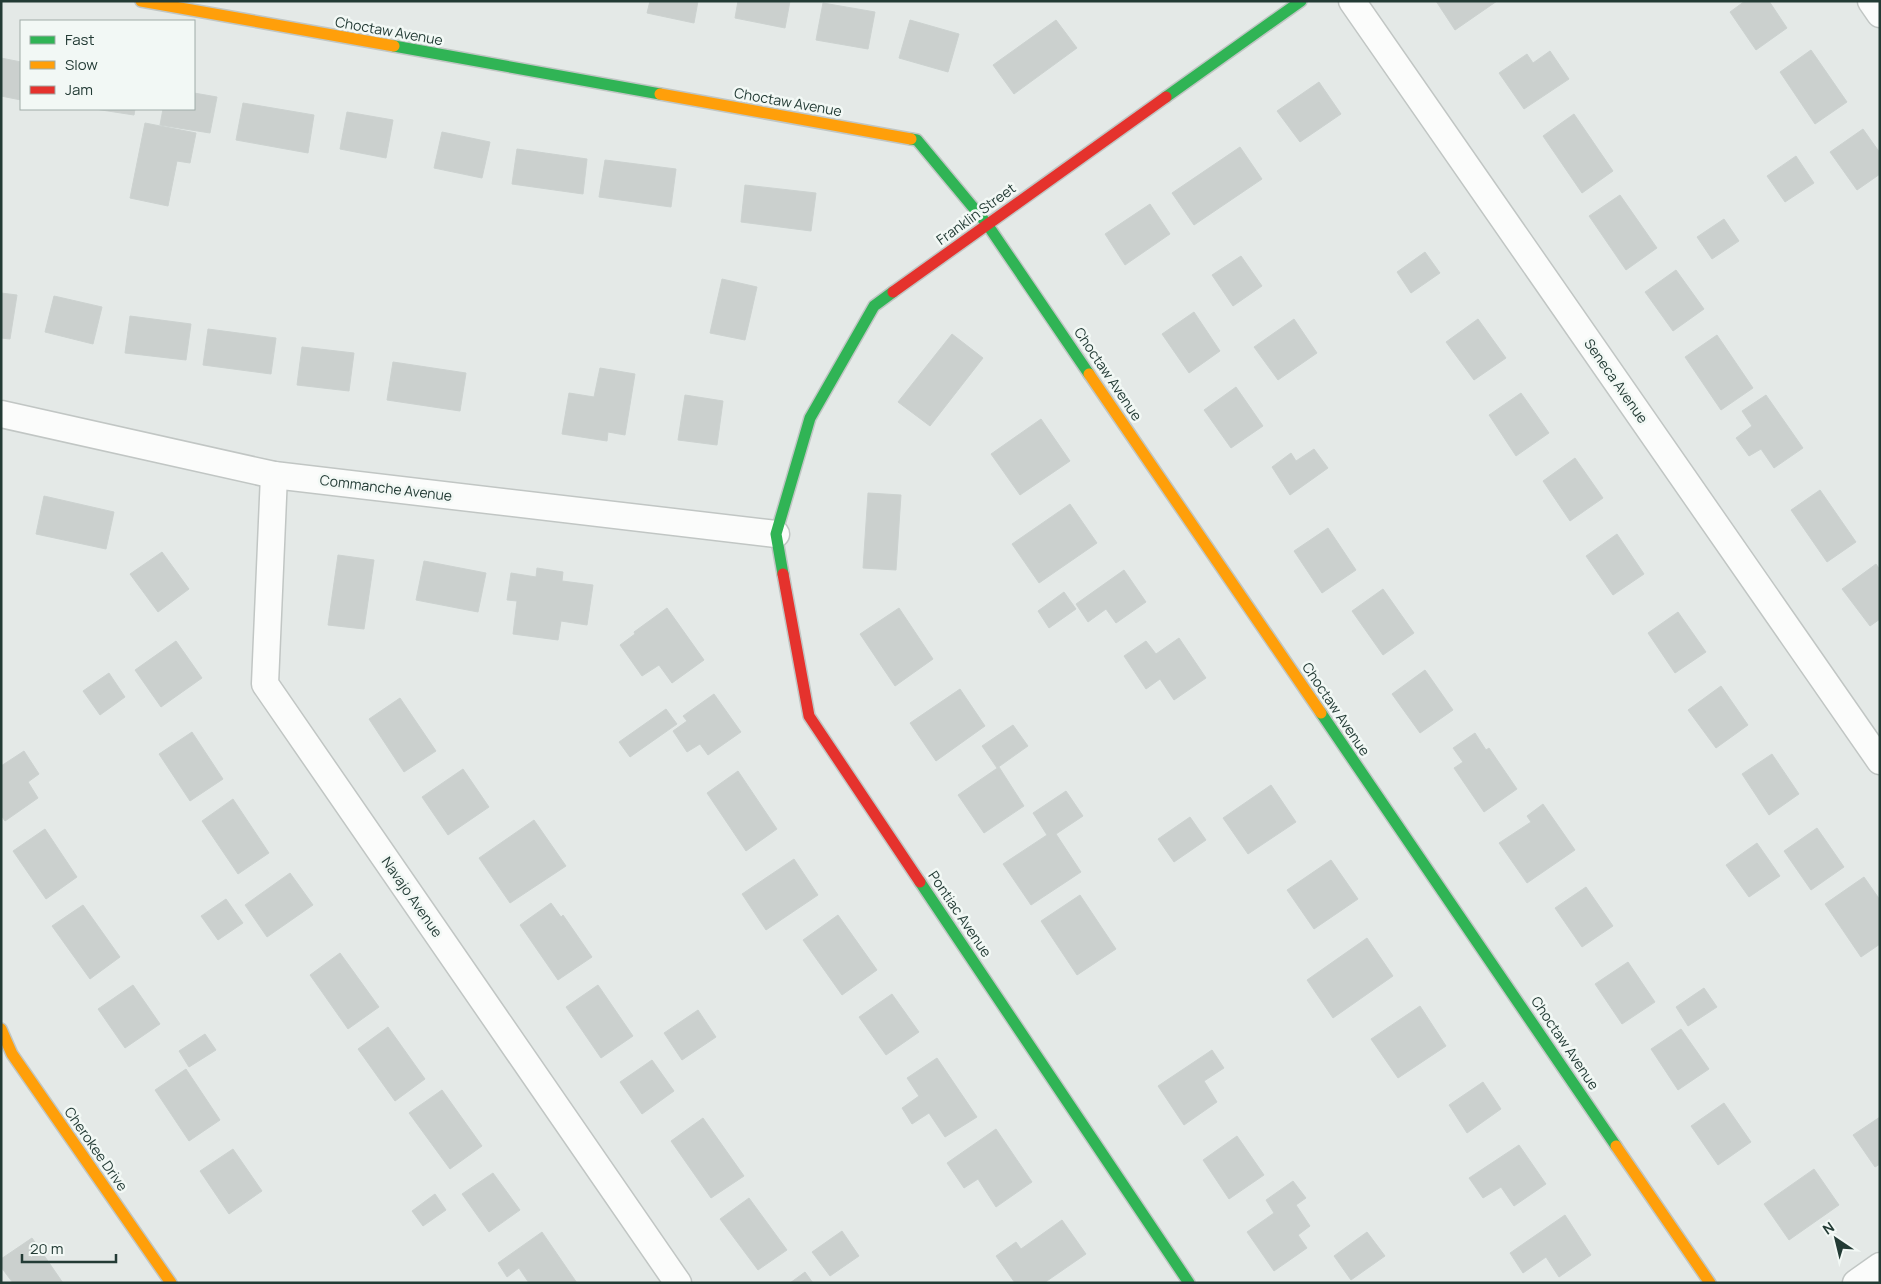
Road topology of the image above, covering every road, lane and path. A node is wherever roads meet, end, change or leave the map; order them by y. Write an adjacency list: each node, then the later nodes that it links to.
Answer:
1 (141, 1): 6 (street, Choctaw Avenue)
2 (1300, 1): 6 (street, Franklin Street)
3 (1352, 1): 10 (street, Seneca Avenue)
4 (1871, 1): 5 (street)
5 (1880, 14)
6 (987, 224): 9 (street, Franklin Street); 17 (street, Choctaw Avenue)
7 (1, 414): 8 (street, Commanche Avenue)
8 (274, 475): 9 (street, Commanche Avenue); 15 (street, Navajo Avenue)
9 (776, 534): 16 (street, Pontiac Avenue)
10 (1880, 761)
11 (1, 1029): 12 (street, Cherokee Drive)
12 (6, 1058): 14 (street, Cherokee Drive)
13 (1880, 1266): 18 (street)
14 (171, 1283)
15 (678, 1283)
16 (1189, 1283)
17 (1710, 1283)
18 (1856, 1283)

